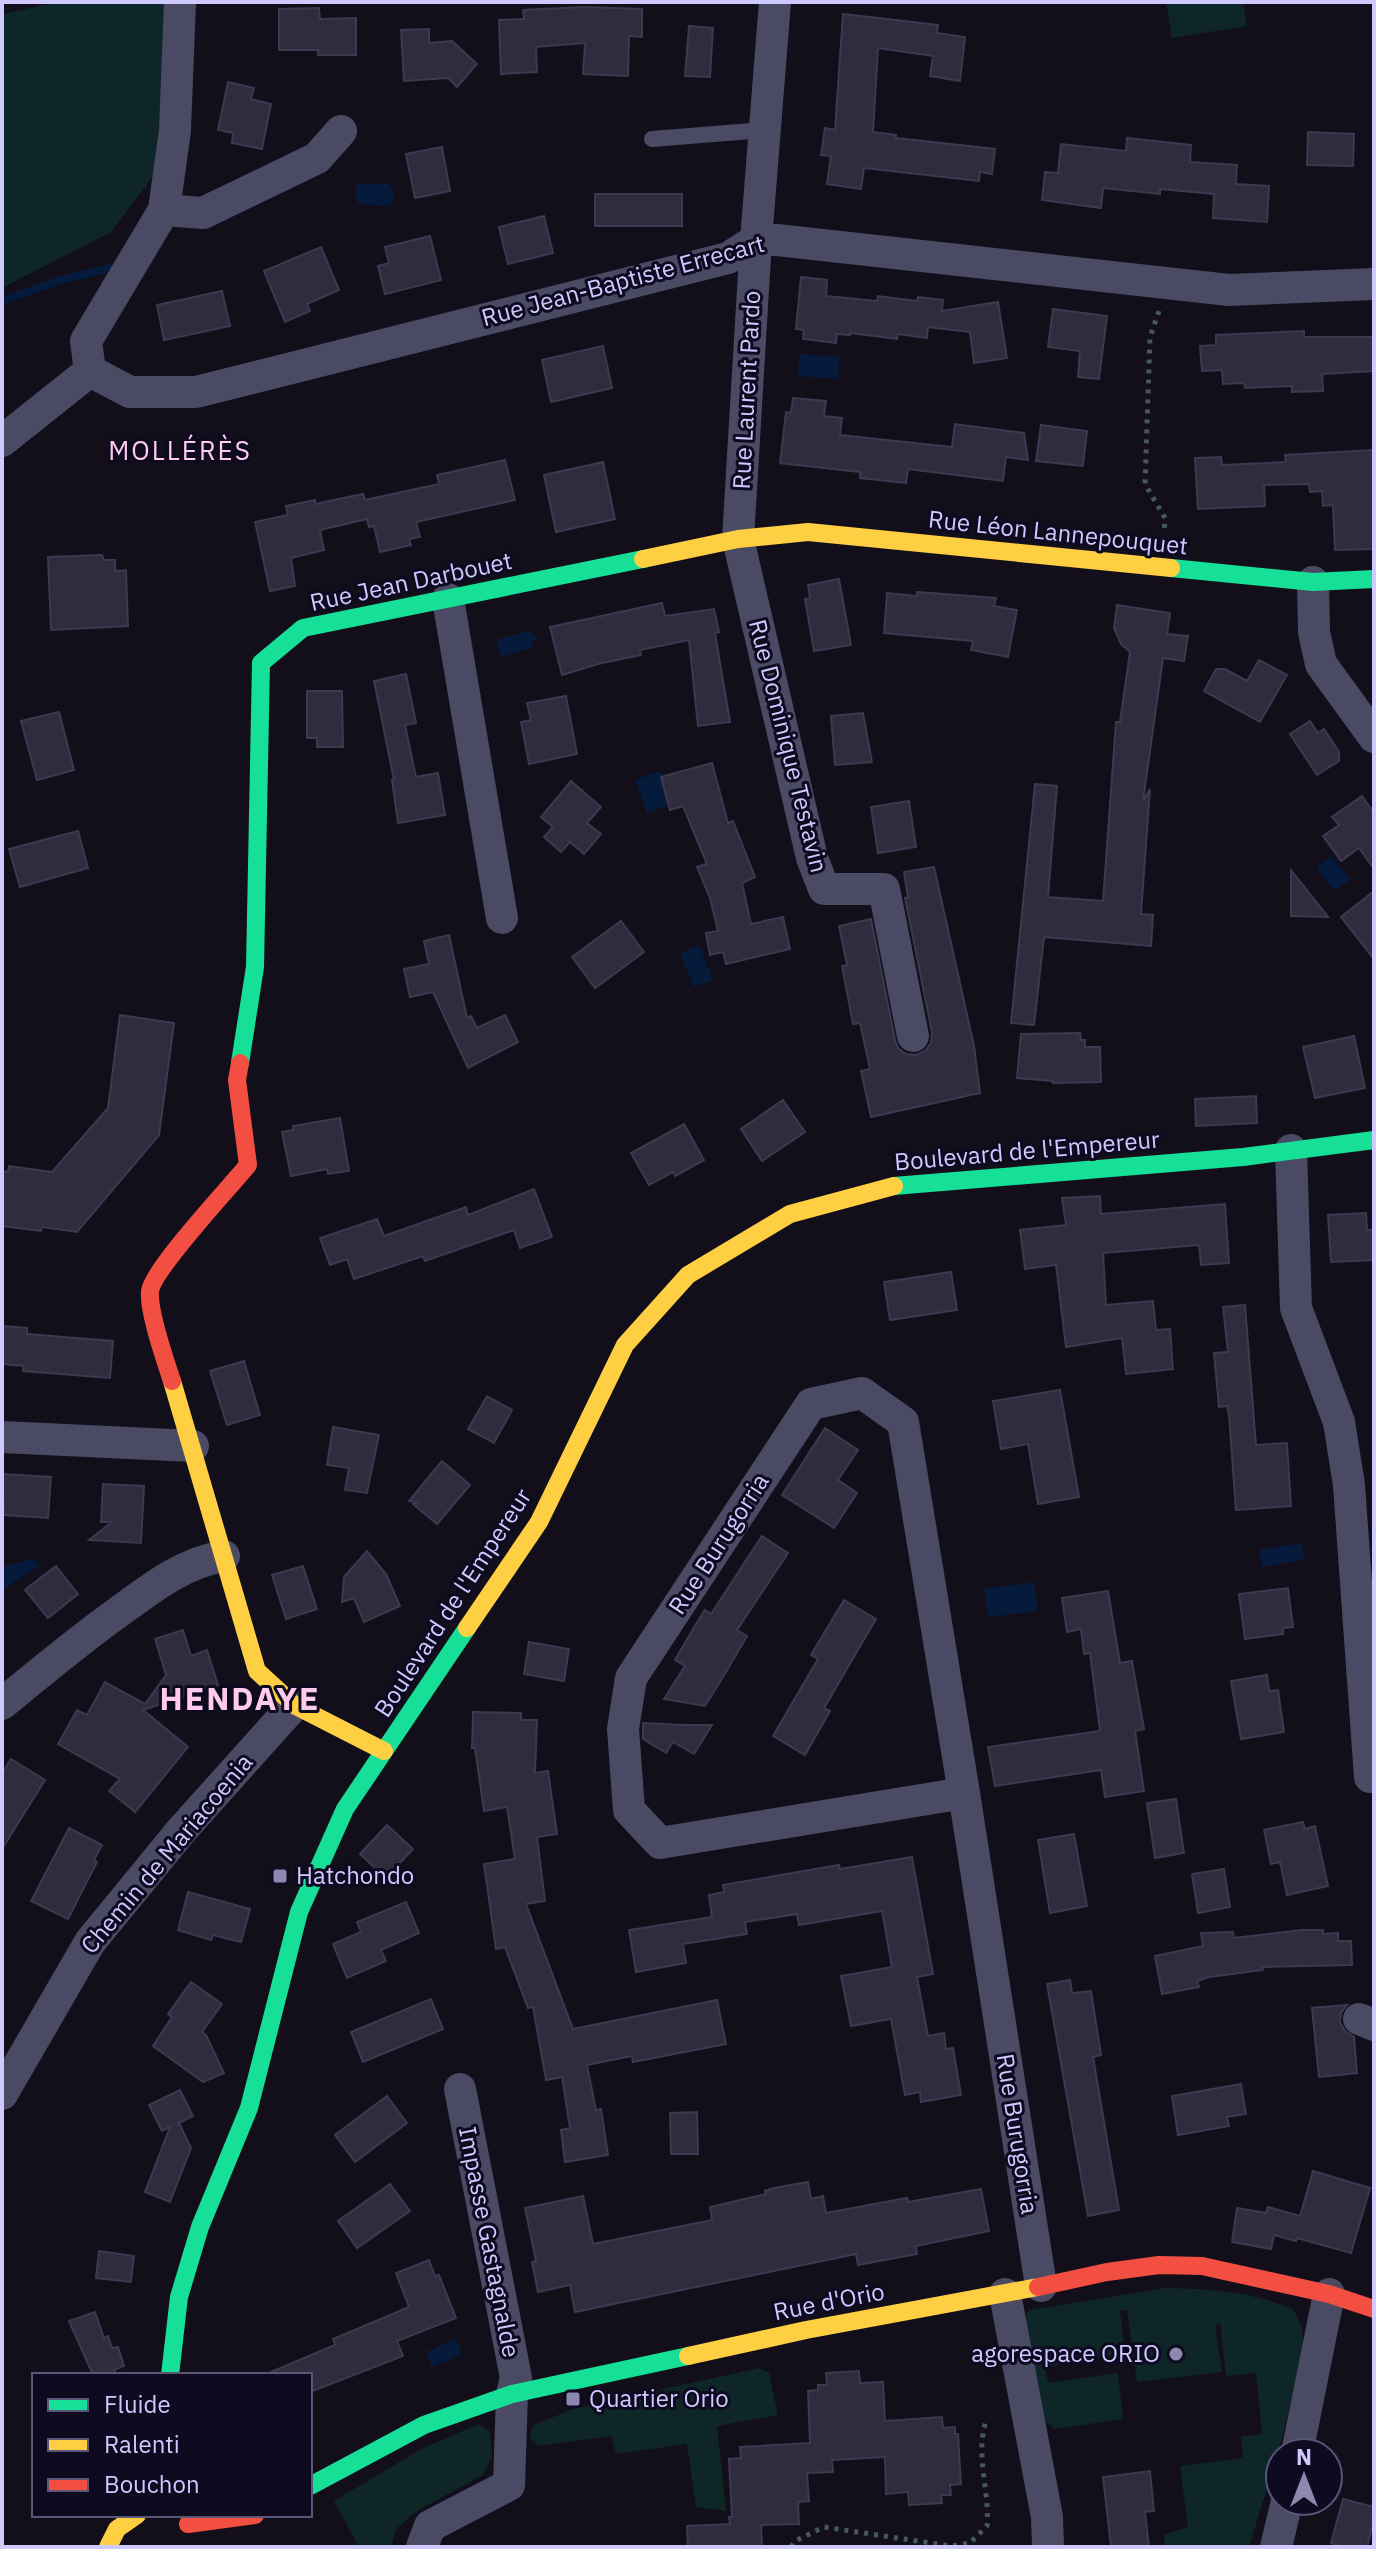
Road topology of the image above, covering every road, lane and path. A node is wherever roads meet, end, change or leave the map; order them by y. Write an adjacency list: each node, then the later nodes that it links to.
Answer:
1 (180, 2): 6 (street)
2 (775, 2): 3 (street, Rue Laurent Pardo)
3 (765, 130): 5 (lane); 7 (street, Rue Laurent Pardo)
4 (341, 131): 6 (street)
5 (652, 139)
6 (164, 210): 10 (street)
7 (756, 240): 8 (street, Rue Jean-Baptiste Errecart); 10 (street, Rue Jean-Baptiste Errecart); 12 (street, Rue Laurent Pardo)
8 (1169, 284): 9 (street, Rue Jean-Baptiste Errecart); 13 (path)
9 (1374, 284)
10 (90, 371): 11 (street)
11 (2, 441)
12 (738, 539): 13 (street, Rue Léon Lannepouquet); 16 (street, Rue Jean Darbouet); 19 (street, Rue Dominique Testavin)
13 (1164, 567): 15 (street, Rue Léon Lannepouquet)
14 (1374, 579): 15 (street, Rue Léon Lannepouquet)
15 (1313, 582): 17 (street)
16 (448, 599): 18 (street); 23 (street, Rue Jean Darbouet)
17 (1374, 737)
18 (502, 918)
19 (913, 1036)
20 (1374, 1140): 21 (street, Boulevard de l'Empereur)
21 (1291, 1150): 27 (street, Boulevard de l'Empereur); 28 (street)
22 (2, 1437): 23 (street)
23 (193, 1446): 24 (street)
24 (224, 1556): 25 (street); 26 (street)
25 (2, 1704)
26 (294, 1705): 27 (street); 31 (street, Chemin de Mariacoenia)
27 (384, 1751): 36 (street, Boulevard de l'Empereur)
28 (1370, 1777)
29 (964, 1793): 29 (street, Rue Burugorria); 32 (street, Rue Burugorria)
30 (460, 2089): 37 (street, Impasse Gastagnalde)
31 (2, 2094)
32 (1041, 2286): 33 (street, Rue d'Orio); 34 (street, Rue d'Orio)
33 (1005, 2294): 37 (street, Rue d'Orio); 50 (street)
34 (1329, 2294): 35 (street, Rue d'Orio); 39 (street)
35 (1374, 2309)
36 (170, 2373)
37 (512, 2394): 40 (street, Rue d'Orio); 48 (street, Impasse Gastagnalde)
38 (987, 2418): 49 (path)
39 (1300, 2437)
40 (312, 2485)
41 (131, 2517): 47 (street)
42 (231, 2517): 45 (street)
43 (254, 2517): 46 (street)
44 (1283, 2517): 51 (street)
45 (181, 2521)
46 (235, 2536)
47 (108, 2547)
48 (422, 2547)
49 (791, 2547)
50 (1048, 2547)
51 (1276, 2547)

